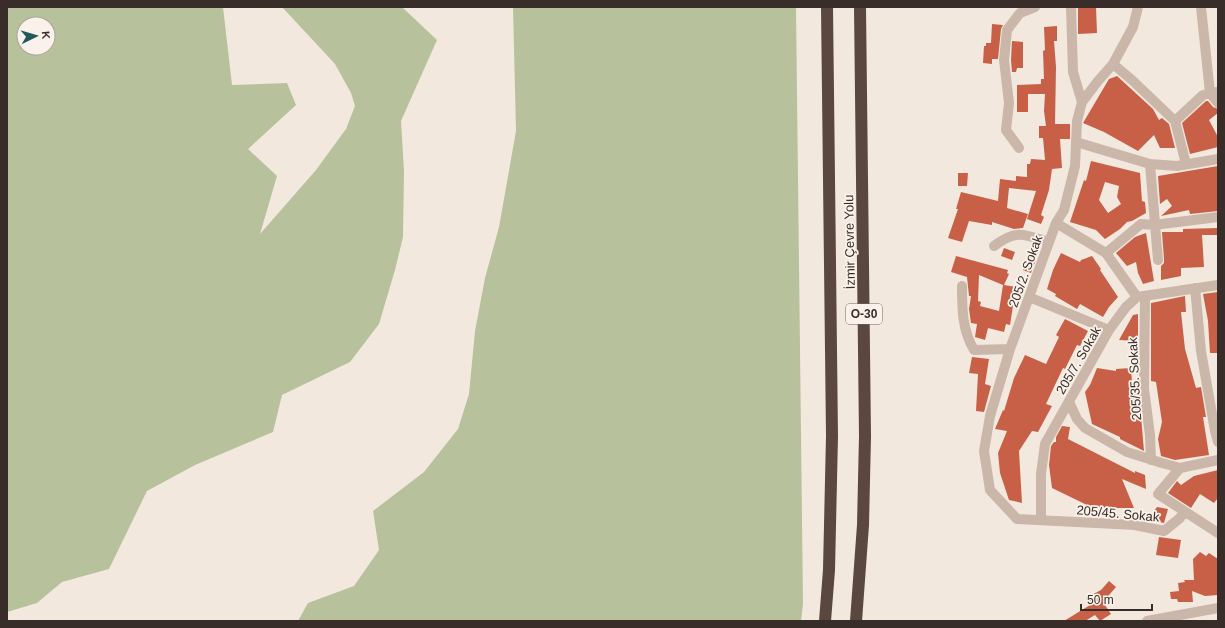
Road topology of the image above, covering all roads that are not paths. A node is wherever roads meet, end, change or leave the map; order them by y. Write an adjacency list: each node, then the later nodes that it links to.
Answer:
1 (827, 7): 43 (highway, İzmir Çevre Yolu / O-30)
2 (860, 7): 40 (highway, İzmir Çevre Yolu / O-30)
3 (1035, 7): 13 (street)
4 (1071, 7): 9 (street)
5 (1138, 7): 7 (street)
6 (1201, 7): 8 (street)
7 (1114, 64): 9 (street); 11 (street)
8 (1214, 92): 10 (street); 11 (street)
9 (1082, 102): 12 (street, 205/2. Sokak)
10 (1218, 103)
11 (1175, 121): 16 (street)
12 (1076, 142): 15 (street); 18 (street, 205/2. Sokak)
13 (1019, 148)
14 (1218, 159): 16 (street)
15 (1150, 164): 16 (street); 19 (street)
16 (1186, 164)
17 (1218, 217): 19 (street)
18 (1056, 223): 20 (street, 205/2. Sokak); 22 (street)
19 (1154, 225): 22 (street); 23 (street)
20 (1049, 242): 21 (street); 27 (street, 205/2. Sokak)
21 (994, 246)
22 (1106, 253): 28 (street)
23 (1158, 260)
24 (1218, 285): 26 (street)
25 (962, 286): 30 (street)
26 (1195, 288): 28 (street); 32 (street)
27 (1029, 297): 29 (street); 30 (street, 205/2. Sokak)
28 (1141, 297): 29 (street, 205/7. Sokak); 35 (street, 205/35. Sokak)
29 (1109, 330): 33 (street, 205/7. Sokak)
30 (1010, 349): 39 (street, 205/2. Sokak)
31 (1218, 389): 32 (street)
32 (1208, 391): 34 (street)
33 (1069, 402): 35 (street); 39 (street, 205/7. Sokak)
34 (1218, 442)
35 (1151, 460): 37 (street)
36 (1218, 460): 37 (street)
37 (1180, 468): 38 (street)
38 (1184, 511): 39 (street, 205/45. Sokak); 41 (street)
39 (1041, 520)
40 (863, 525): 44 (highway, İzmir Çevre Yolu / O-30); 45 (highway)
41 (1218, 533)
42 (1218, 608): 46 (street)
43 (825, 621)
44 (856, 621)
45 (862, 621)
46 (1147, 621)

